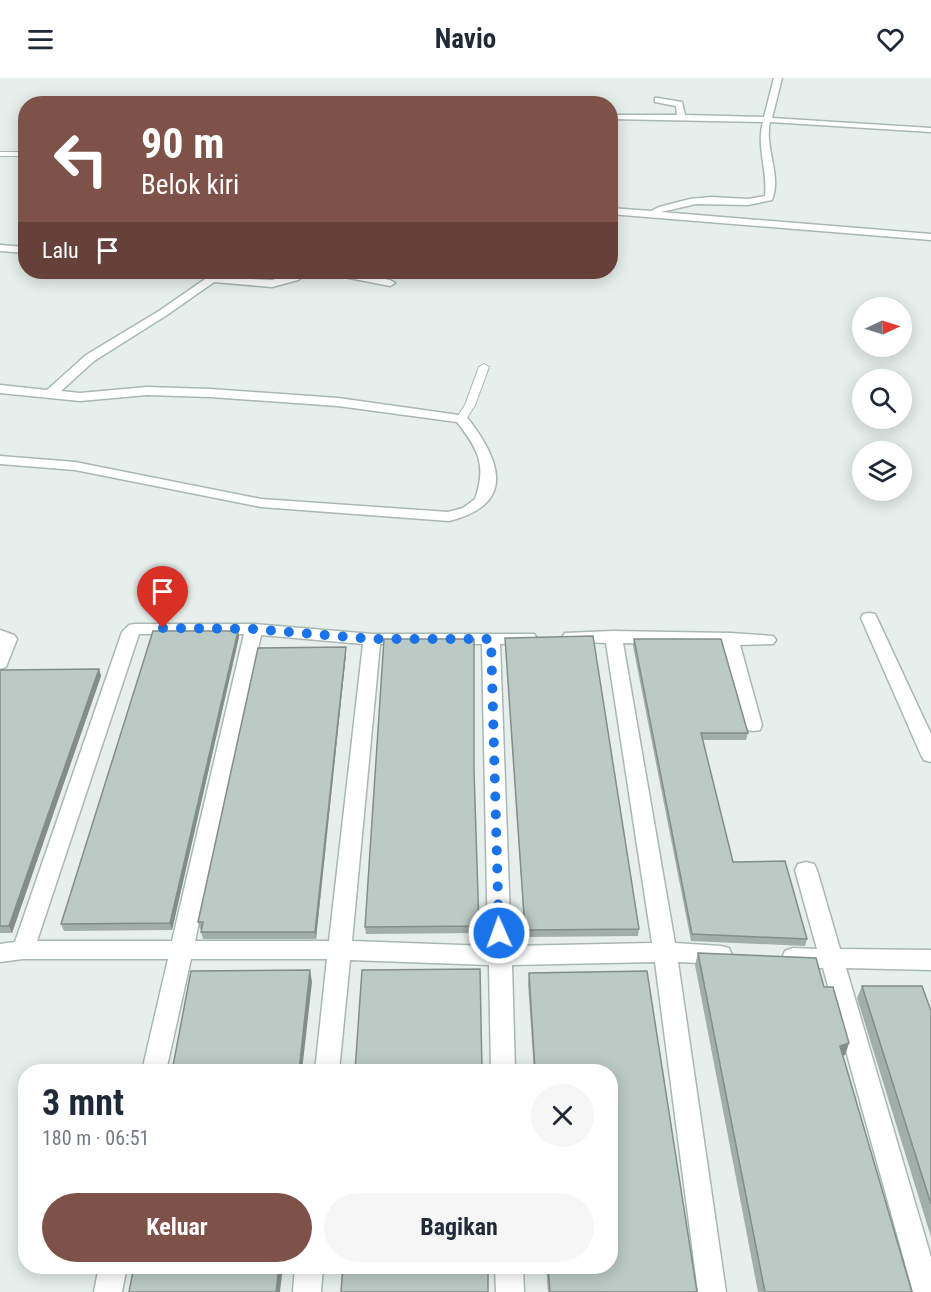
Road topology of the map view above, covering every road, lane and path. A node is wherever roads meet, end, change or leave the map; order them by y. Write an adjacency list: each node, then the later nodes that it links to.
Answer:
1 (777, 80): 5 (street)
2 (658, 100): 4 (street)
3 (618, 117): 4 (street)
4 (682, 118): 5 (street)
5 (767, 121): 6 (street); 10 (street)
6 (931, 130)
7 (0, 154): 8 (lane)
8 (18, 154)
9 (618, 211): 10 (street)
10 (650, 213): 11 (street)
11 (931, 237)
12 (0, 248): 13 (street)
13 (13, 249): 14 (street); 15 (street)
14 (18, 249)
15 (0, 257)
16 (205, 279): 23 (street)
17 (228, 279): 18 (street)
18 (293, 279)
19 (370, 279): 20 (street)
20 (390, 283)
21 (484, 367): 24 (lane)
22 (0, 389): 23 (street)
23 (50, 394): 24 (street)
24 (461, 419): 25 (street)
25 (0, 460)
26 (869, 618): 36 (street)
27 (254, 629): 31 (street); 38 (street); 39 (street)
28 (0, 635): 34 (street)
29 (613, 636): 30 (street); 32 (street); 41 (street)
30 (730, 638): 33 (street); 35 (street)
31 (372, 639): 32 (street); 40 (street)
32 (491, 639): 43 (street)
33 (767, 639)
34 (0, 663)
35 (753, 725)
36 (931, 755)
37 (806, 870): 46 (street)
38 (180, 949): 39 (street); 40 (street); 48 (street)
39 (23, 950): 42 (street)
40 (339, 950): 43 (street); 49 (street)
41 (664, 952): 43 (street); 44 (street); 57 (street)
42 (0, 953)
43 (499, 956): 50 (street)
44 (747, 956)
45 (771, 957): 46 (street)
46 (830, 959): 47 (street); 58 (street)
47 (931, 960)
48 (155, 1064)
49 (328, 1064)
50 (503, 1064)
51 (111, 1274): 54 (street)
52 (308, 1274): 55 (street)
53 (509, 1274): 56 (street)
54 (108, 1292)
55 (307, 1292)
56 (510, 1292)
57 (712, 1292)
58 (927, 1292)

